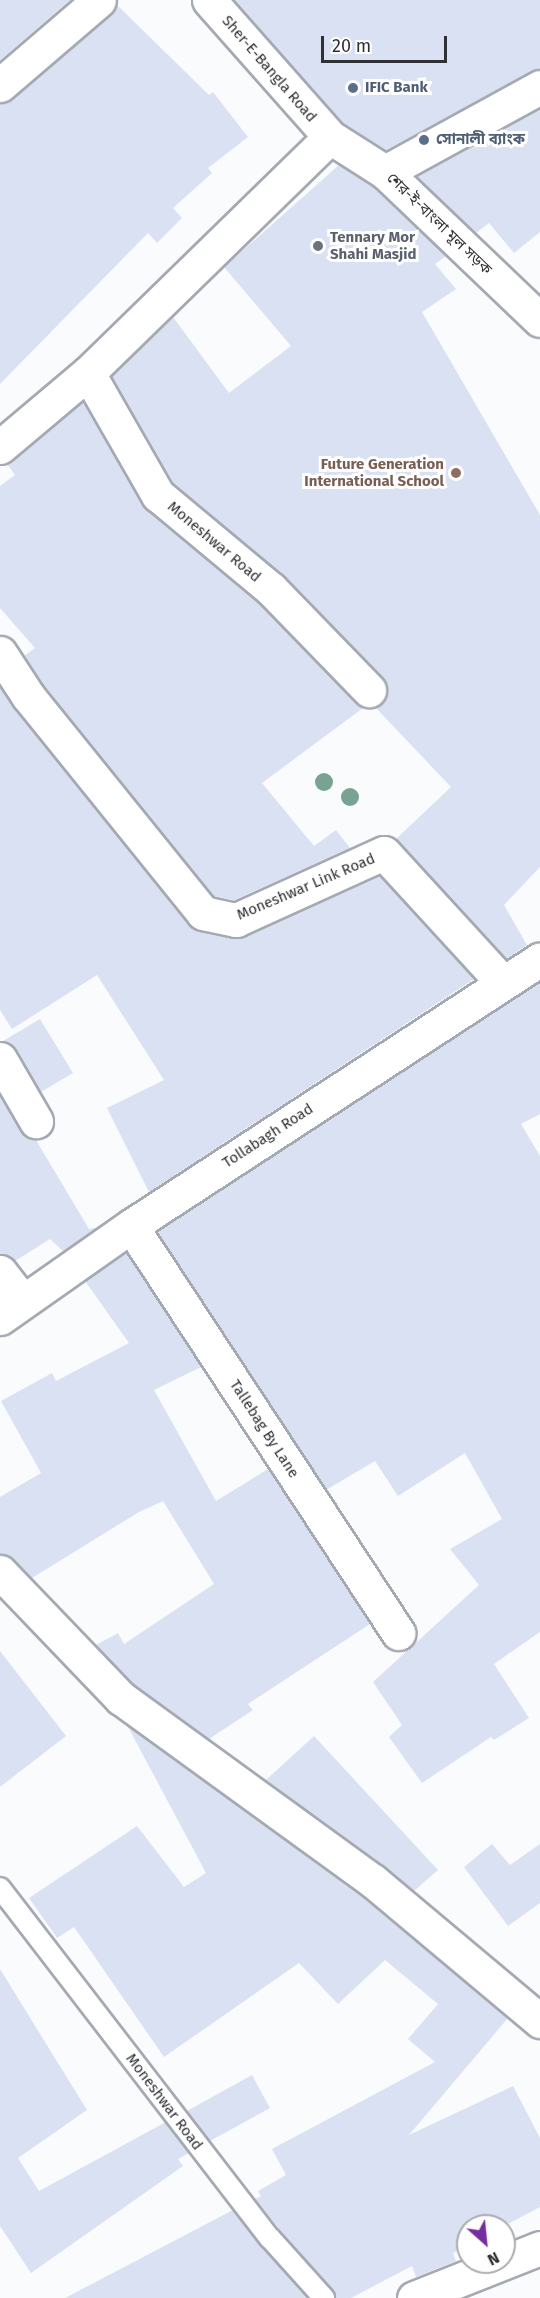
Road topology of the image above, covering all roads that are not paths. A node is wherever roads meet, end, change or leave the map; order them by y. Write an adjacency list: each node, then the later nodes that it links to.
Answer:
1 (99, 0): 3 (street)
2 (209, 0): 5 (street, Sher-E-Bangla Road)
3 (0, 85)
4 (540, 87): 6 (street)
5 (330, 137): 6 (street, শের-ই-বাংলা মূল সড়ক); 8 (street)
6 (385, 172): 7 (street, শের-ই-বাংলা মূল সড়ক)
7 (540, 321)
8 (88, 373): 9 (street); 11 (street, Moneshwar Road)
9 (0, 447)
10 (0, 653): 13 (street, Moneshwar Link Road)
11 (369, 690)
12 (538, 961): 13 (street, Tollabagh Road)
13 (502, 983): 16 (street, Tollabagh Road)
14 (0, 1059): 15 (street)
15 (36, 1121)
16 (131, 1226): 18 (street, Tollabagh Road); 20 (street, Tallebag By Lane)
17 (0, 1272): 18 (street)
18 (11, 1309)
19 (0, 1572): 22 (street)
20 (398, 1633)
21 (5, 1894): 24 (lane, Moneshwar Road)
22 (540, 2020)
23 (540, 2248): 25 (street)
24 (324, 2298)
25 (414, 2298)

